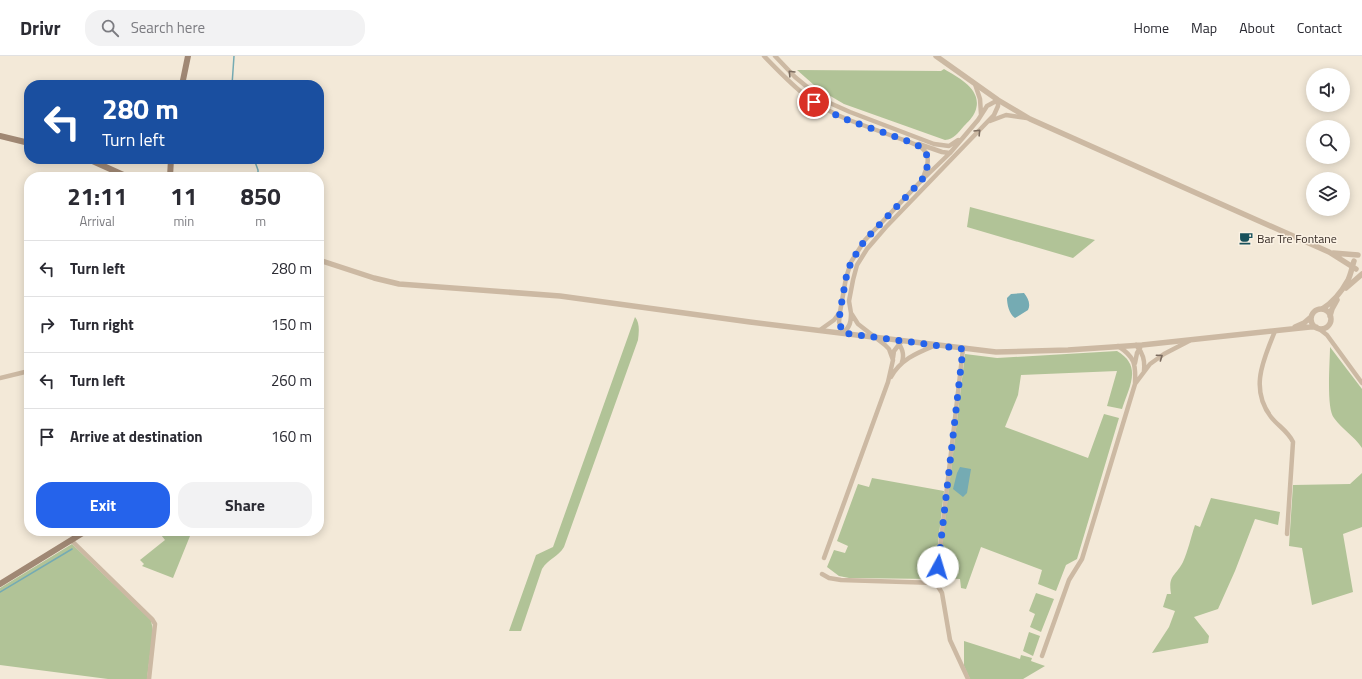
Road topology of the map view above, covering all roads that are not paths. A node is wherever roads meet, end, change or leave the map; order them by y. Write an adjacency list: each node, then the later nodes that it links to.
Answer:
1 (188, 56): 5 (main road)
2 (764, 56): 13 (street)
3 (775, 56): 15 (street, one-way to 3)
4 (936, 56): 6 (street)
5 (183, 80)
6 (974, 84): 7 (street); 8 (street)
7 (998, 100): 8 (street); 9 (street); 10 (street)
8 (981, 114): 12 (street)
9 (1030, 119): 10 (street); 22 (street)
10 (987, 122): 16 (street, one-way to 10)
11 (0, 136): 14 (main road)
12 (963, 137): 15 (street); 17 (street)
13 (905, 140): 17 (street); 21 (street)
14 (24, 142)
15 (934, 144): 17 (street)
16 (966, 144): 17 (street); 19 (street)
17 (950, 153): 19 (street); 21 (street)
18 (99, 164): 20 (main road)
19 (941, 170): 29 (street)
20 (117, 172)
21 (922, 180): 28 (street)
22 (1328, 252): 23 (street); 25 (street)
23 (1360, 255): 25 (street)
24 (324, 262): 34 (street)
25 (1354, 266): 26 (street); 27 (street)
26 (1362, 273): 31 (street)
27 (1322, 309): 30 (street); 31 (street)
28 (840, 312): 34 (street); 36 (street)
29 (851, 312): 36 (street); 37 (street)
30 (1311, 316): 32 (street); 33 (street)
31 (1330, 316): 32 (street)
32 (1317, 328): 33 (street); 51 (street)
33 (1291, 329): 35 (street)
34 (820, 330): 36 (street)
35 (1275, 331): 38 (street); 53 (street)
36 (843, 333): 37 (street)
37 (875, 336): 39 (street); 44 (street)
38 (1192, 339): 42 (street); 47 (street, one-way to 38)
39 (899, 342): 40 (street); 44 (street); 45 (street)
40 (936, 345): 43 (street); 45 (street)
41 (1118, 346): 42 (street); 43 (street); 46 (street)
42 (1139, 346): 46 (street); 47 (street)
43 (963, 349): 58 (street)
44 (893, 360): 50 (street)
45 (902, 362): 50 (street)
46 (1135, 364): 52 (street)
47 (1144, 371): 52 (street)
48 (24, 372): 49 (street)
49 (0, 378)
50 (888, 382): 56 (street)
51 (1362, 382)
52 (1135, 384): 60 (street)
53 (1287, 534)
54 (78, 536): 55 (main road)
55 (71, 540): 59 (main road); 61 (street)
56 (824, 558)
57 (822, 574): 58 (street)
58 (936, 583): 62 (street)
59 (0, 584)
60 (1042, 656)
61 (149, 679)
62 (968, 679)

